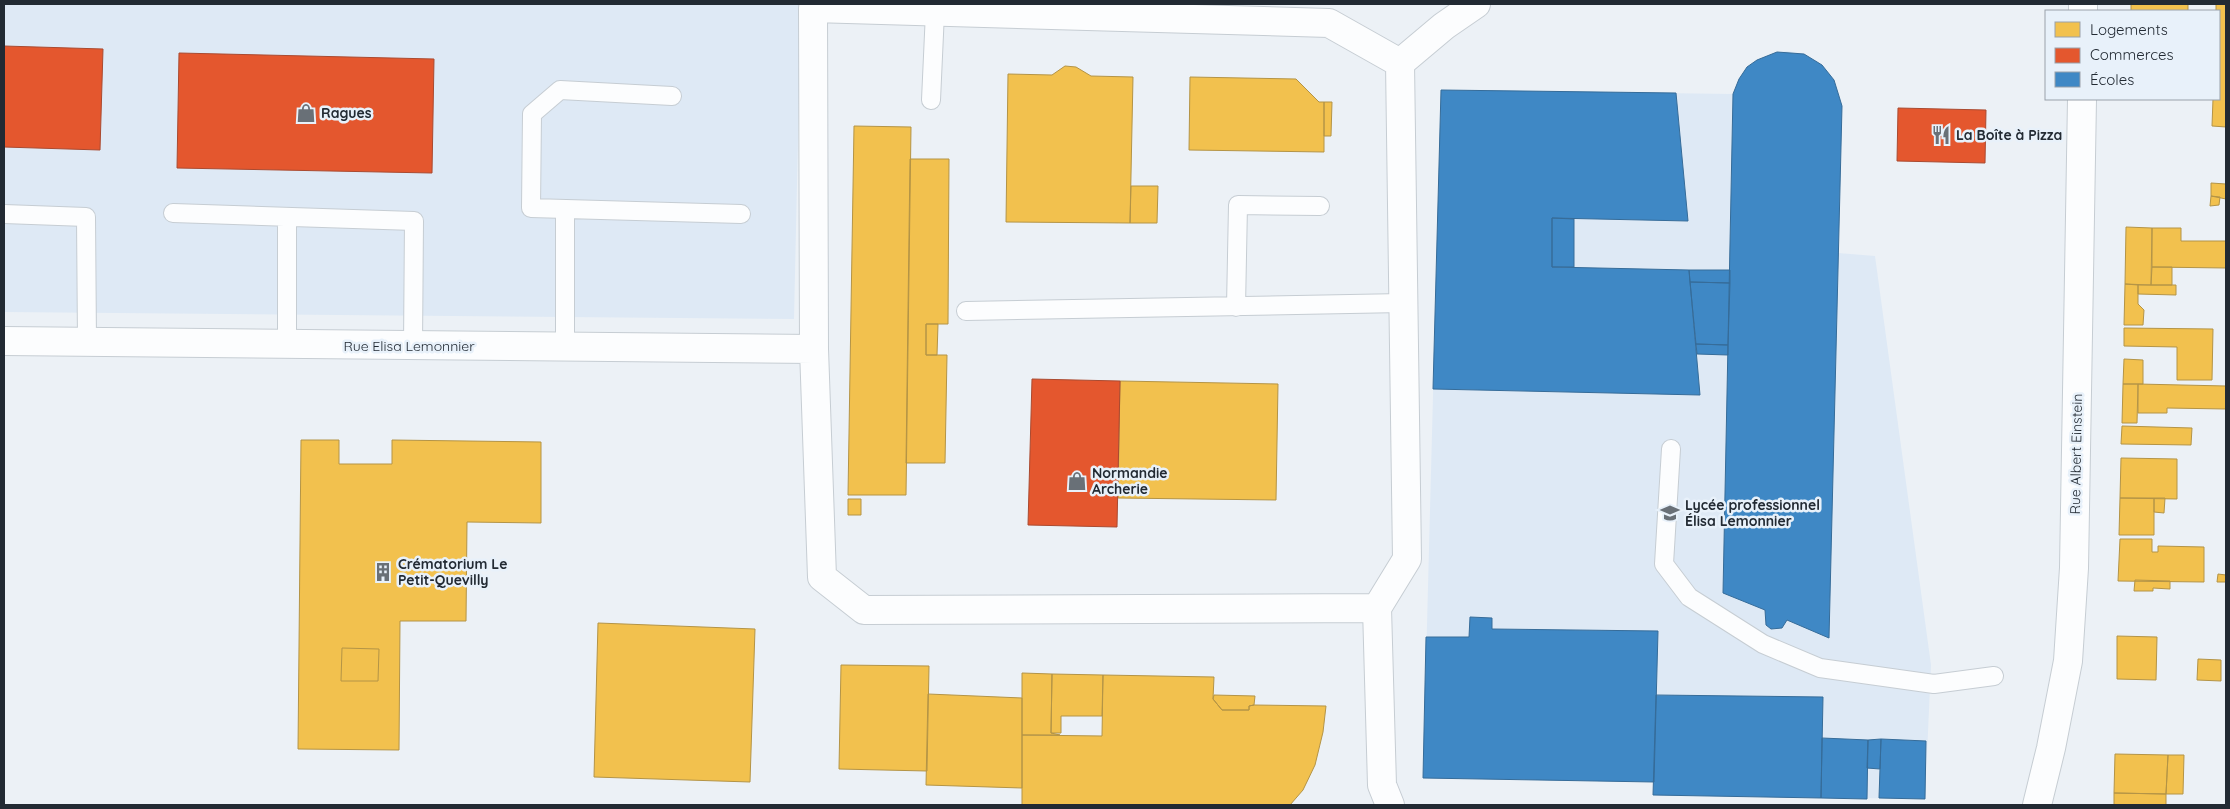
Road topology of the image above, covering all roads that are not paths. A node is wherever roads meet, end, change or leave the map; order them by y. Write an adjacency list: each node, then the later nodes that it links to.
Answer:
1 (1476, 4): 3 (street)
2 (935, 12): 3 (street); 5 (lane); 21 (street)
3 (1400, 64): 13 (street)
4 (672, 96): 8 (lane)
5 (931, 100)
6 (2082, 100): 26 (street, Rue Albert Einstein)
7 (1320, 206): 14 (lane)
8 (565, 209): 11 (lane); 20 (lane)
9 (173, 213): 12 (lane)
10 (4, 214): 17 (lane)
11 (741, 214)
12 (287, 217): 18 (lane); 19 (lane)
13 (1404, 303): 14 (lane); 23 (street)
14 (1236, 307): 15 (lane)
15 (966, 311)
16 (4, 341): 17 (street, Rue Elisa Lemonnier)
17 (87, 342): 18 (street, Rue Elisa Lemonnier)
18 (287, 345): 19 (street, Rue Elisa Lemonnier)
19 (413, 346): 20 (street, Rue Elisa Lemonnier)
20 (565, 347): 21 (street, Rue Elisa Lemonnier)
21 (814, 348): 23 (street)
22 (1671, 449): 24 (lane)
23 (1377, 608): 25 (street)
24 (1994, 676)
25 (1390, 805)
26 (2037, 805)

